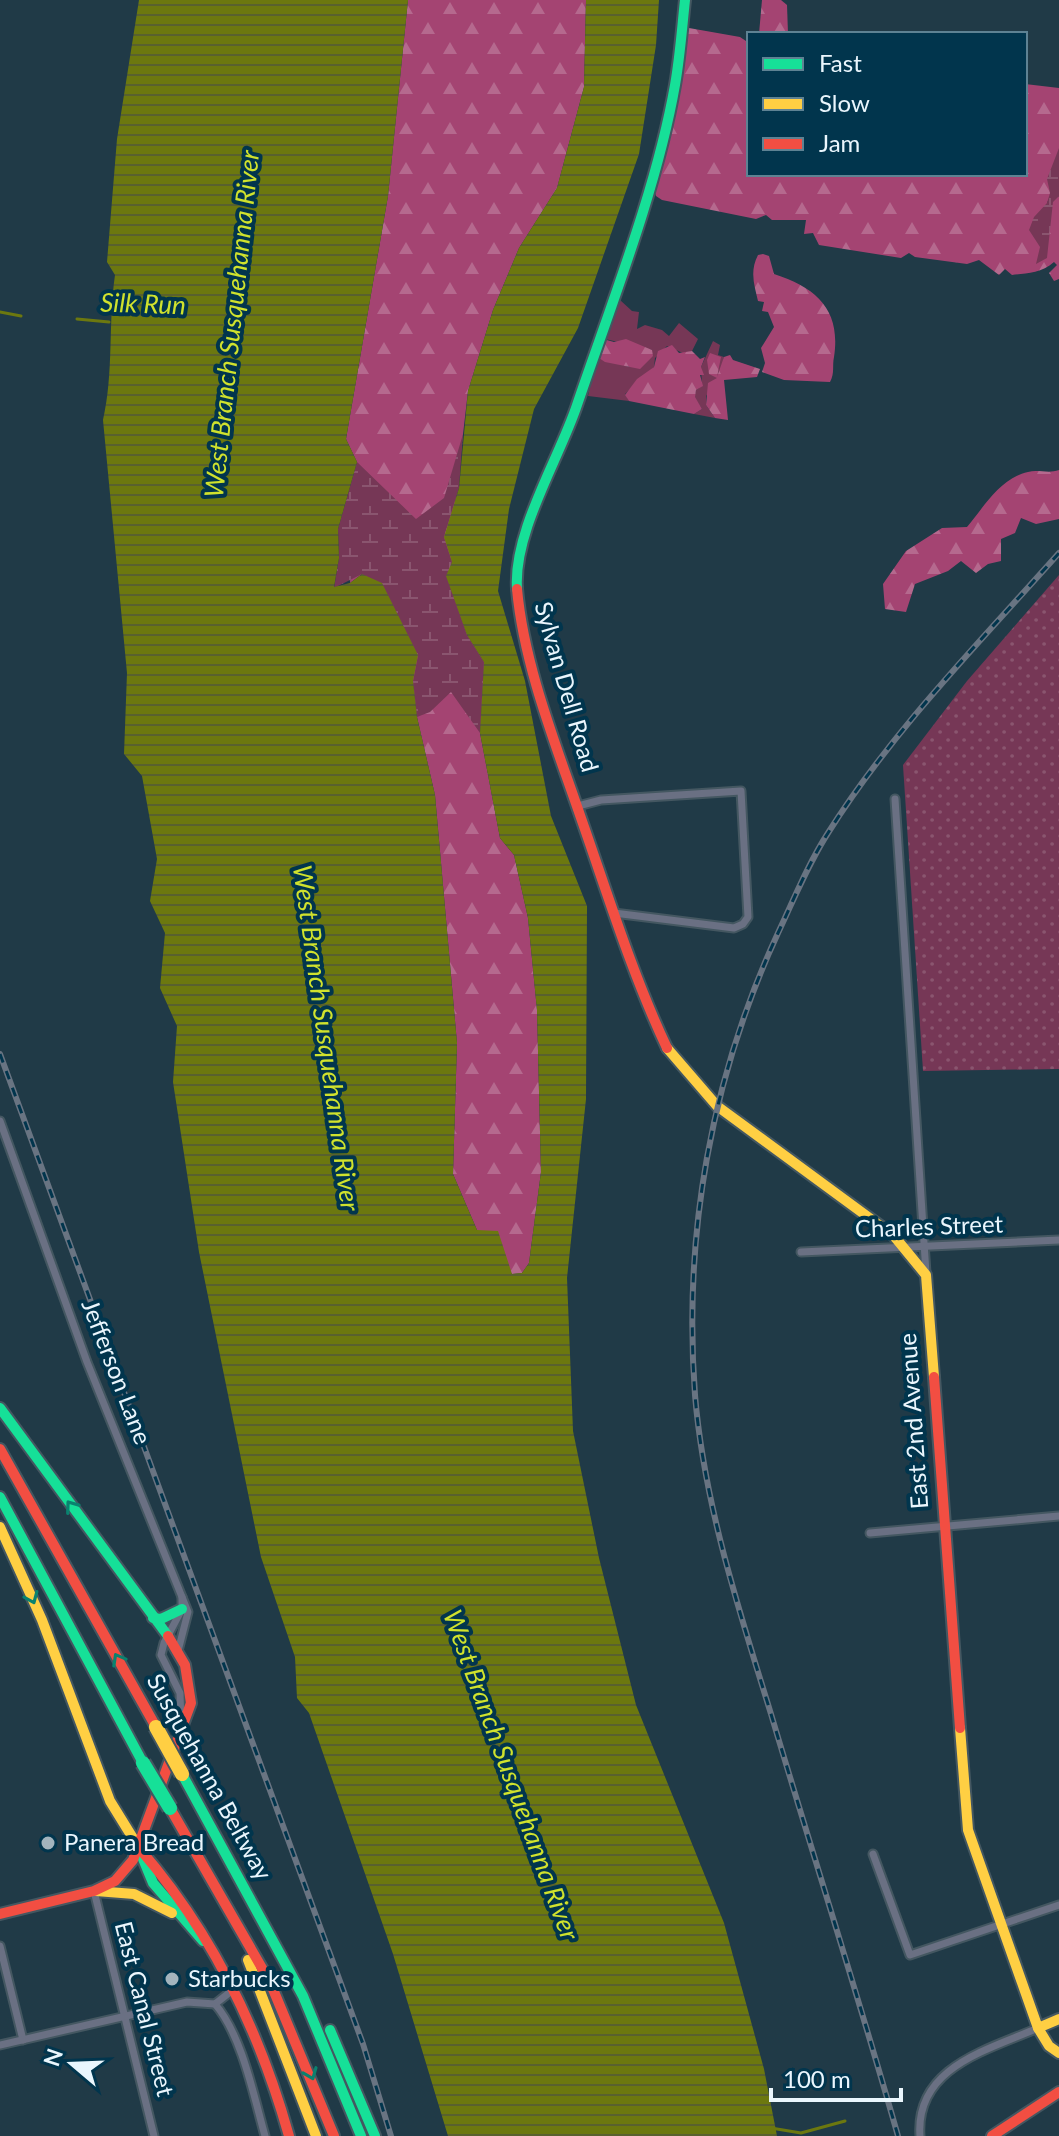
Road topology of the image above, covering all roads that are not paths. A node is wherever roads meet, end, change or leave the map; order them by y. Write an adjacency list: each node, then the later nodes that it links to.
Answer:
1 (685, 0): 3 (main road, Sylvan Dell Road)
2 (895, 799): 8 (street, East 2nd Avenue)
3 (578, 806): 4 (main road, Sylvan Dell Road); 4 (street)
4 (614, 913): 7 (main road, Sylvan Dell Road)
5 (0, 1121): 18 (street, Jefferson Lane)
6 (1059, 1240): 8 (street, Charles Street)
7 (906, 1247): 8 (street, Charles Street); 9 (street, Charles Street); 10 (main road, Sylvan Dell Road)
8 (925, 1249): 10 (street, East 2nd Avenue)
9 (801, 1252)
10 (926, 1275): 16 (main road, East 2nd Avenue)
11 (0, 1408): 19 (main road, one-way to 11)
12 (0, 1449): 26 (main road, Susquehanna Beltway, one-way to 12, bridge)
13 (0, 1497): 25 (main road, Susquehanna Beltway, bridge)
14 (1059, 1516): 16 (street)
15 (0, 1527): 23 (main road, one-way to 23)
16 (944, 1529): 17 (street); 31 (main road, East 2nd Avenue)
17 (870, 1533)
18 (182, 1603): 19 (main road); 20 (street); 21 (street)
19 (153, 1618): 20 (main road)
20 (168, 1636): 21 (main road); 22 (street)
21 (178, 1651): 22 (main road)
22 (179, 1737): 23 (main road)
23 (139, 1848): 27 (main road); 30 (main road); 33 (main road)
24 (873, 1854): 31 (street)
25 (211, 1879): 46 (main road); 47 (main road, Susquehanna Beltway, one-way to 47)
26 (244, 1884): 48 (main road, Susquehanna Beltway); 49 (main road)
27 (94, 1891): 29 (main road); 30 (main road); 36 (street, East Canal Street)
28 (1059, 1905): 31 (street)
29 (0, 1914)
30 (186, 1925): 33 (main road)
31 (1000, 1925): 38 (main road, East 2nd Avenue)
32 (0, 1946): 39 (street)
33 (209, 1948): 34 (main road)
34 (234, 1989): 35 (street); 45 (main road)
35 (215, 2004): 36 (street); 44 (street)
36 (125, 2017): 39 (street); 43 (street, East Canal Street)
37 (1059, 2019): 38 (main road)
38 (1038, 2028): 41 (main road, East 2nd Avenue); 50 (street)
39 (23, 2040): 40 (street)
40 (0, 2045)
41 (1059, 2053)
42 (1059, 2092): 51 (main road)
43 (154, 2136)
44 (265, 2136)
45 (287, 2136)
46 (316, 2136)
47 (334, 2136)
48 (361, 2136)
49 (375, 2136)
50 (920, 2136)
51 (992, 2136)

